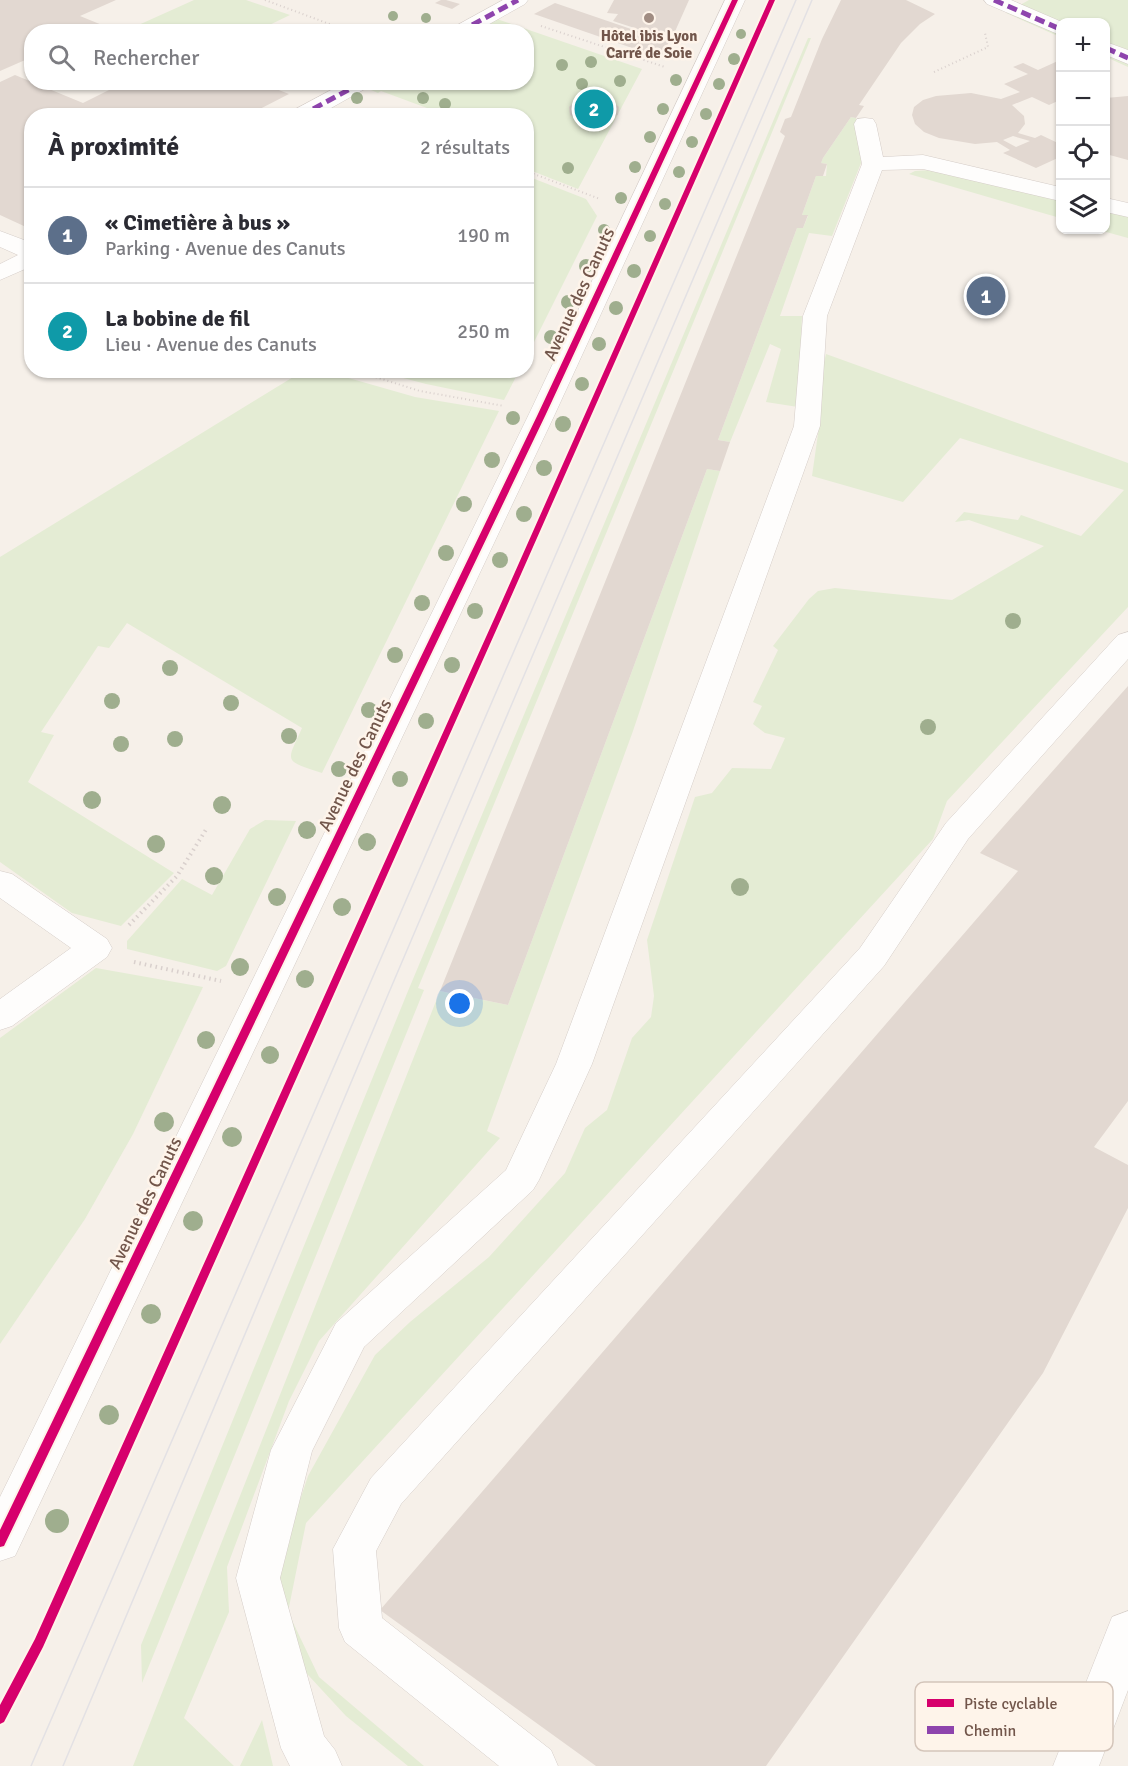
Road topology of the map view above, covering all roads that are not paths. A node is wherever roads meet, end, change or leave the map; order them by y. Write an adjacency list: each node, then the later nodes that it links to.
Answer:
1 (518, 0): 4 (street)
2 (735, 0): 22 (street, Avenue des Canuts)
3 (994, 0): 5 (street)
4 (474, 24)
5 (1056, 27)
6 (1110, 50): 7 (street)
7 (1128, 58)
8 (348, 90): 9 (street)
9 (315, 108)
10 (865, 124): 11 (street)
11 (873, 164): 12 (street); 26 (street)
12 (1056, 193)
13 (1110, 206): 14 (street)
14 (1128, 210)
15 (0, 238): 16 (street)
16 (24, 248)
17 (24, 261): 18 (street)
18 (0, 273)
19 (1128, 641): 27 (street)
20 (0, 882): 21 (street)
21 (0, 1017)
22 (0, 1542)
23 (1128, 1632): 24 (street)
24 (1109, 1682)
25 (1082, 1751): 28 (street)
26 (319, 1766)
27 (535, 1766)
28 (1076, 1766)

